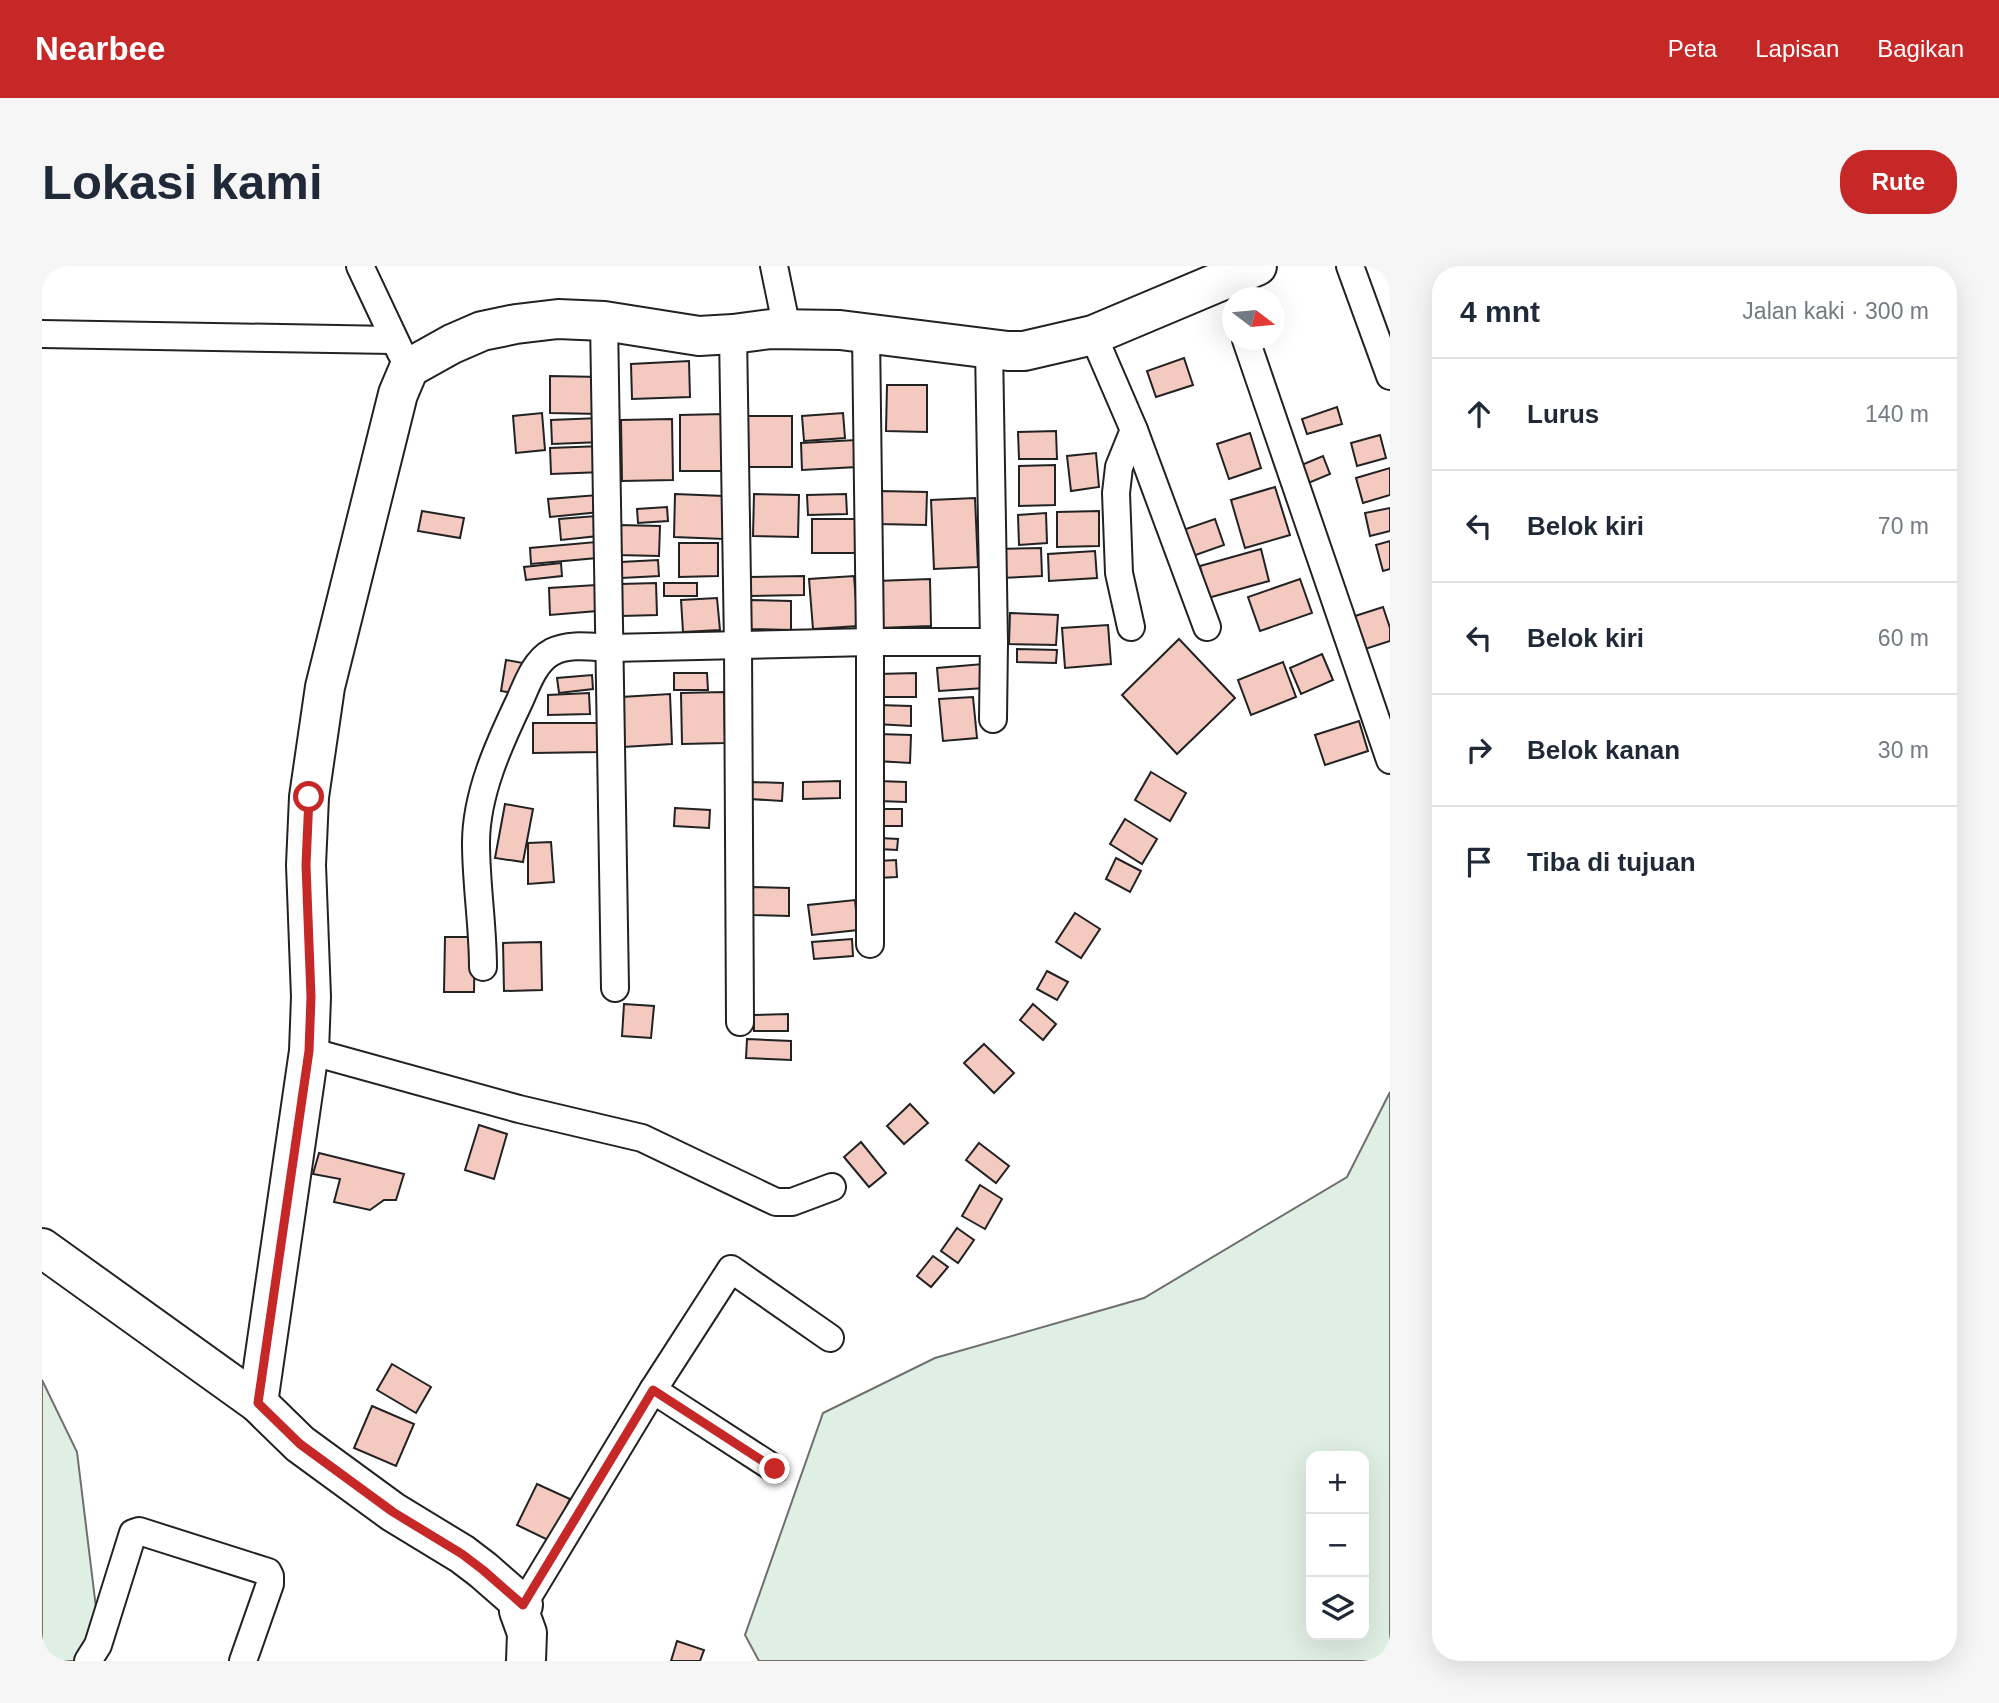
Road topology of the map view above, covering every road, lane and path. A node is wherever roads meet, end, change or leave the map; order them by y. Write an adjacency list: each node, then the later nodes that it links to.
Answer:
1 (360, 266): 13 (street)
2 (774, 266): 6 (street)
3 (1350, 266): 14 (street)
4 (1239, 281): 10 (street)
5 (604, 321): 9 (street); 13 (street); 21 (street)
6 (787, 329): 7 (street); 9 (street)
7 (866, 333): 11 (street); 18 (street)
8 (42, 334): 13 (street)
9 (733, 334): 20 (street)
10 (1093, 335): 11 (street); 15 (street)
11 (989, 348): 19 (street)
12 (1250, 350): 23 (street)
13 (401, 354): 28 (street)
14 (1390, 376)
15 (1134, 430): 16 (street); 17 (street)
16 (1131, 627)
17 (1207, 627)
18 (870, 642): 19 (street); 20 (street); 24 (street)
19 (994, 642): 22 (street)
20 (738, 645): 21 (street); 27 (street)
21 (610, 648): 25 (street); 26 (street)
22 (993, 719)
23 (1390, 760)
24 (870, 944)
25 (483, 967)
26 (615, 988)
27 (740, 1022)
28 (309, 1051): 29 (street); 33 (street)
29 (832, 1187)
30 (42, 1248): 33 (street)
31 (830, 1338): 32 (street)
32 (653, 1390): 34 (street); 35 (street)
33 (258, 1403): 35 (street)
34 (775, 1469)
35 (523, 1605): 38 (street)
36 (88, 1661): 37 (street)
37 (243, 1661)
38 (526, 1661)

